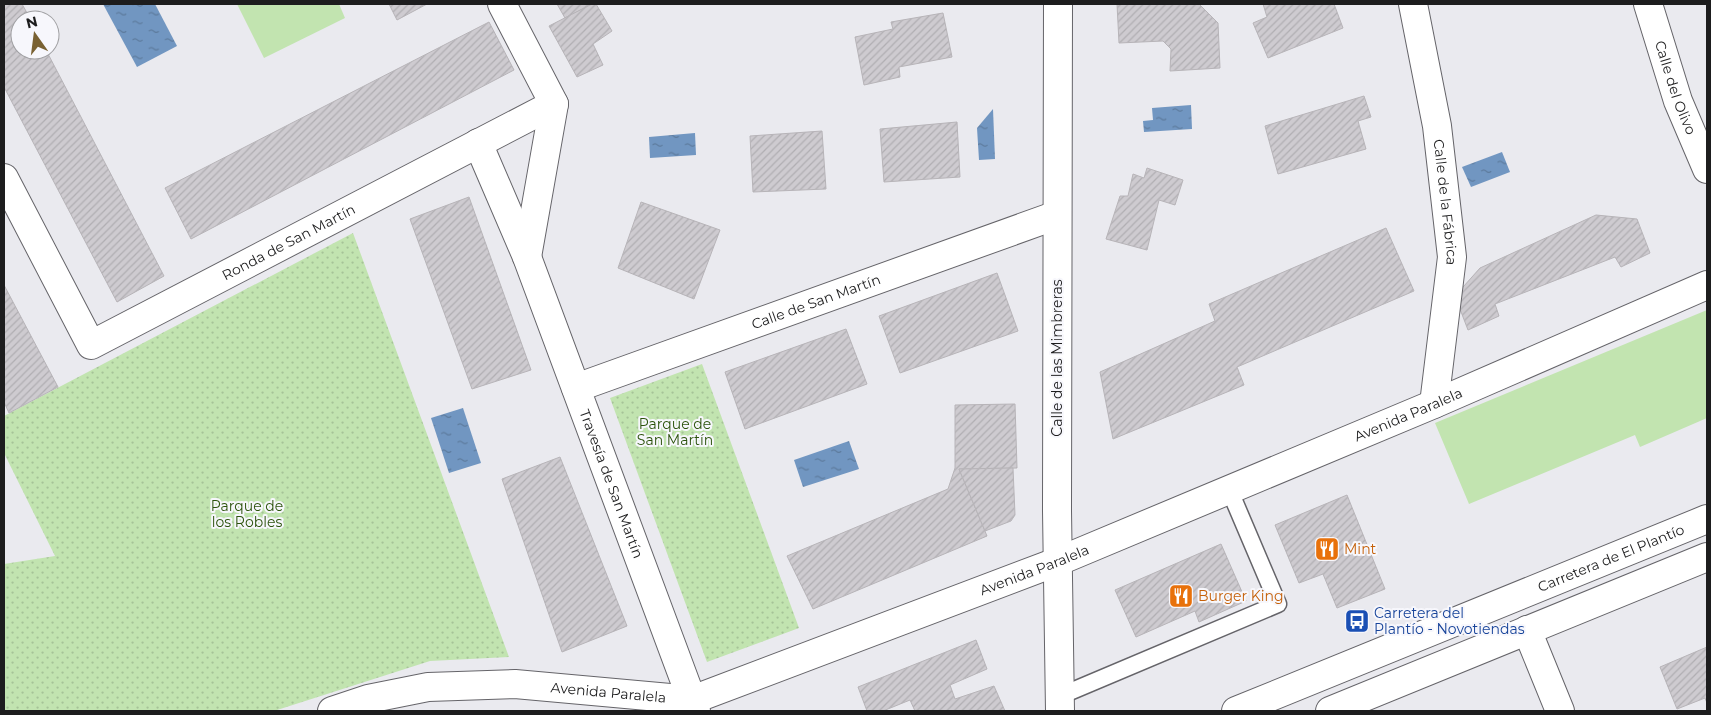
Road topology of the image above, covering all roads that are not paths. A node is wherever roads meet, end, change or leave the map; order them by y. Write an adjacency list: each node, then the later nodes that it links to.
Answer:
1 (502, 4): 5 (street)
2 (1058, 4): 9 (street, Calle de las Mimbreras)
3 (1413, 4): 13 (street, Calle de la Fábrica)
4 (1648, 4): 7 (street, Calle del Olivo)
5 (554, 104): 6 (street, Ronda de San Martín); 10 (street)
6 (478, 143): 8 (street, Ronda de San Martín); 10 (street, Travesía de San Martín)
7 (1707, 169)
8 (4, 178)
9 (1057, 215): 12 (street, Calle de San Martín); 17 (street, Calle de las Mimbreras)
10 (527, 257): 12 (street, Travesía de San Martín)
11 (1707, 285): 13 (street, Avenida Paralela)
12 (576, 388): 20 (street, Travesía de San Martín)
13 (1434, 404): 17 (street, Avenida Paralela)
14 (1234, 503): 19 (lane)
15 (1707, 519): 22 (street, Carretera de El Plantío)
16 (1707, 557): 18 (street)
17 (1059, 561): 19 (street, Calle de las Mimbreras); 20 (street, Avenida Paralela)
18 (1527, 630): 23 (street); 24 (street)
19 (1060, 703)
20 (694, 706): 21 (street, Avenida Paralela)
21 (332, 711)
22 (1236, 711)
23 (1330, 711)
24 (1560, 711)

